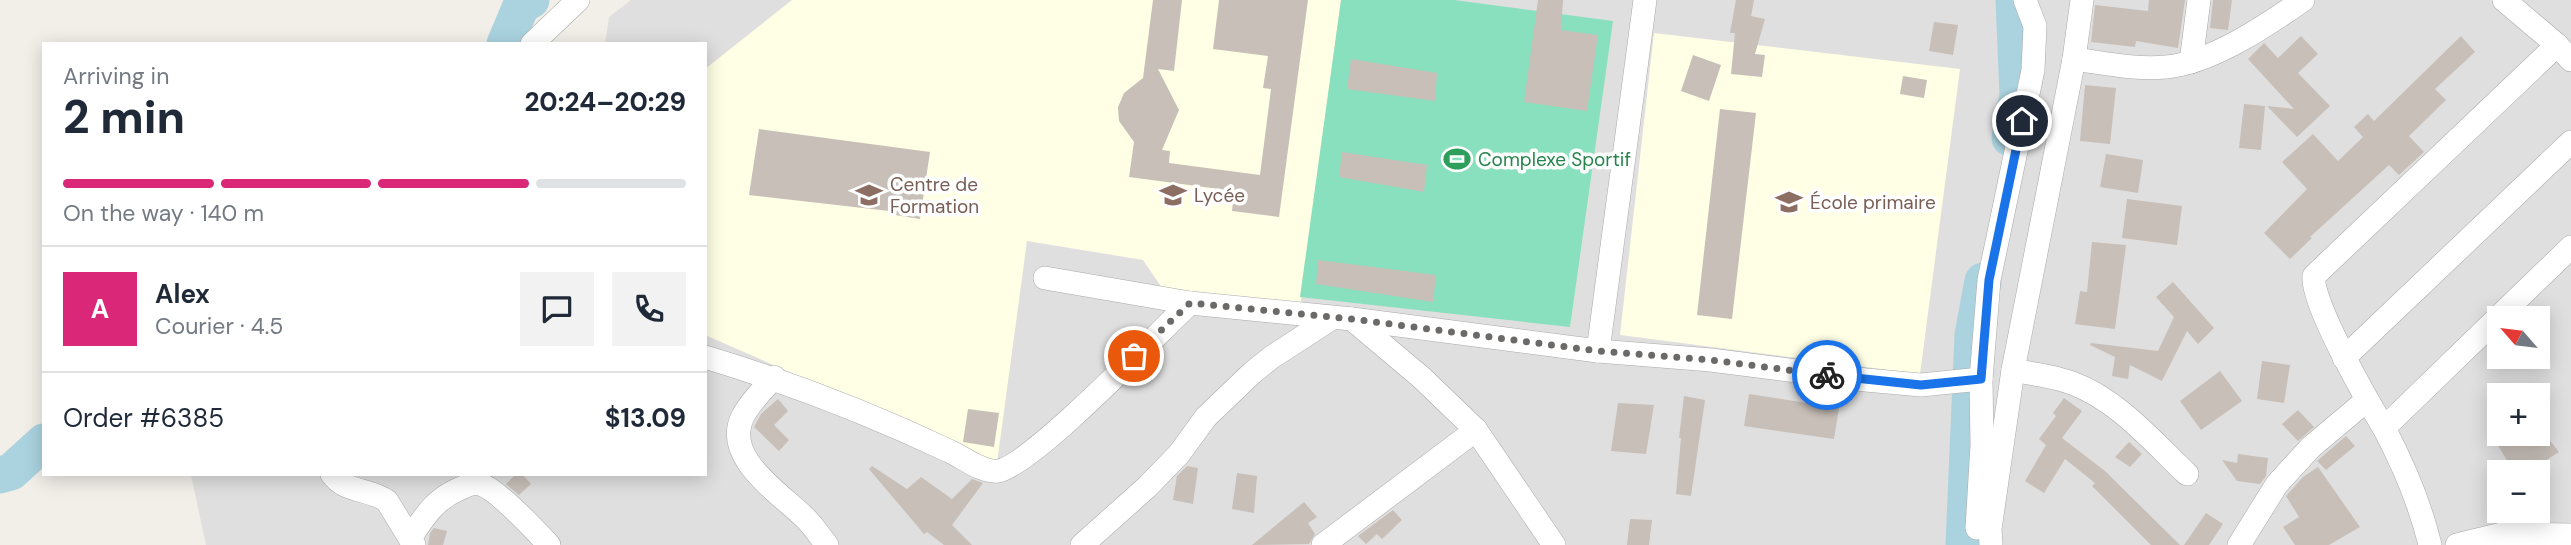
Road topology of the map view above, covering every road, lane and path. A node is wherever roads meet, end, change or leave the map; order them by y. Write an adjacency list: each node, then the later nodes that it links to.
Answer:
1 (578, 0): 10 (street)
2 (1645, 0): 19 (street)
3 (2025, 0): 24 (street)
4 (2082, 0): 12 (street)
5 (2199, 0): 13 (street)
6 (2303, 0): 13 (street)
7 (2504, 0): 9 (street)
8 (2528, 0): 9 (street)
9 (2532, 23): 11 (street)
10 (534, 42)
11 (2564, 52): 21 (street)
12 (2074, 59): 13 (street); 22 (street)
13 (2191, 62)
14 (2571, 142): 21 (street)
15 (2571, 247): 26 (street)
16 (1045, 278): 17 (street)
17 (1190, 303): 18 (street); 23 (street)
18 (1342, 318): 19 (street); 27 (street); 35 (street)
19 (1598, 351): 24 (street)
20 (707, 358): 23 (street)
21 (2344, 358): 25 (street)
22 (2013, 370): 28 (street); 39 (street)
23 (774, 377): 34 (street)
24 (1981, 379): 38 (street)
25 (2367, 400): 26 (street); 31 (street)
26 (2384, 428): 40 (street)
27 (1476, 430): 36 (street); 37 (street)
28 (2187, 474)
29 (334, 476): 32 (street)
30 (2571, 534): 41 (street)
31 (2250, 539)
32 (412, 541): 33 (street)
33 (549, 545)
34 (827, 545)
35 (1083, 545)
36 (1323, 545)
37 (1554, 545)
38 (1976, 545)
39 (1991, 545)
40 (2430, 545)
41 (2457, 545)

